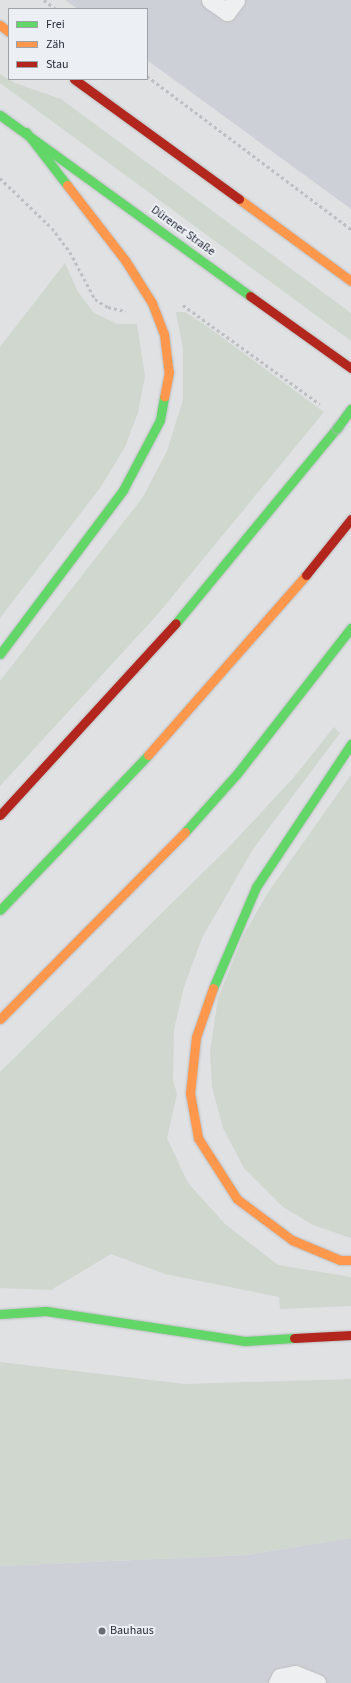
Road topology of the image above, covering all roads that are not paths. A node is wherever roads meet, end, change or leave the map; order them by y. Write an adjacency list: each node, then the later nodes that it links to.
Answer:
1 (210, 0): 2 (lane)
2 (236, 0)
3 (0, 25): 4 (main road)
4 (8, 31)
5 (75, 80): 8 (main road)
6 (0, 115): 7 (main road, Dürener Straße)
7 (26, 132): 9 (main road, Dürener Straße); 13 (main road)
8 (351, 281)
9 (351, 368)
10 (351, 409): 15 (main road, bridge)
11 (351, 520): 16 (main road)
12 (351, 628): 17 (main road)
13 (0, 654)
14 (351, 744): 18 (main road)
15 (0, 815)
16 (0, 910)
17 (0, 1019)
18 (351, 1260)
19 (0, 1314): 20 (main road)
20 (351, 1335)
21 (277, 1683): 22 (lane)
22 (317, 1683)

